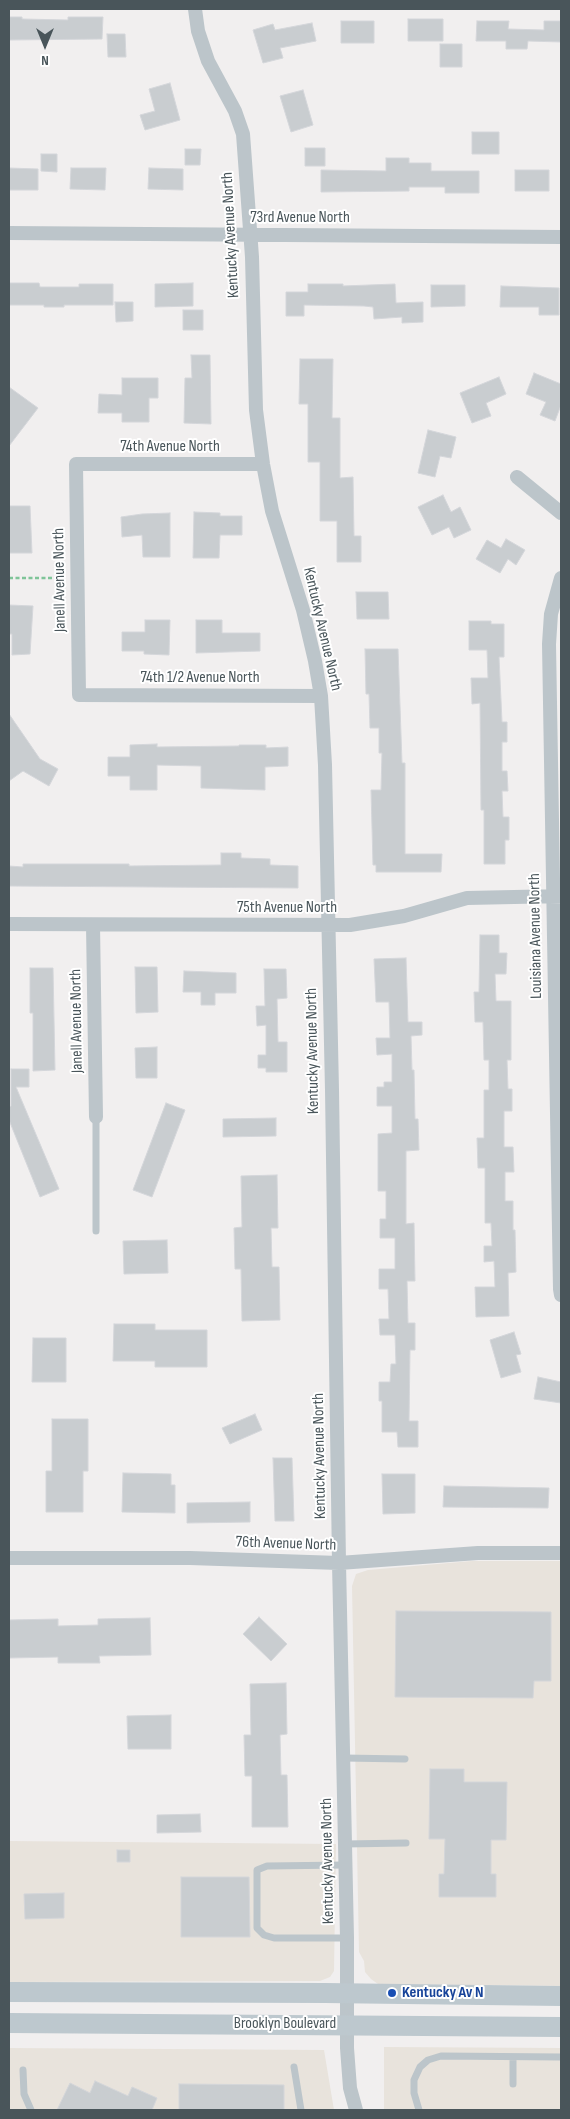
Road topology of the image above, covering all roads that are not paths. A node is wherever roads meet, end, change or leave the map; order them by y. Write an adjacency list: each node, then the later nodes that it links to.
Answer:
1 (195, 9): 3 (street, Kentucky Avenue North)
2 (9, 233): 3 (street, 73rd Avenue North)
3 (250, 235): 4 (street, 73rd Avenue North); 6 (street, Kentucky Avenue North)
4 (561, 237)
5 (76, 464): 6 (street, 74th Avenue North); 10 (street, Janell Avenue North)
6 (263, 464): 11 (street, Kentucky Avenue North)
7 (517, 477): 8 (street)
8 (561, 513)
9 (561, 578): 12 (street, Louisiana Avenue North)
10 (79, 695): 11 (street, 74th 1/2 Avenue North)
11 (321, 696): 15 (street, Kentucky Avenue North)
12 (557, 896): 15 (street, 75th Avenue North); 18 (street, Louisiana Avenue North)
13 (9, 924): 14 (street, 75th Avenue North)
14 (93, 925): 15 (street, 75th Avenue North); 16 (street, Janell Avenue North)
15 (328, 926): 21 (street, Kentucky Avenue North)
16 (96, 1117): 17 (lane)
17 (96, 1231)
18 (561, 1295)
19 (561, 1553): 21 (street, 76th Avenue North)
20 (9, 1558): 21 (street, 76th Avenue North)
21 (339, 1563): 22 (street, Kentucky Avenue North)
22 (344, 1758): 23 (lane); 25 (street, Kentucky Avenue North)
23 (405, 1760)
24 (406, 1843): 25 (lane)
25 (345, 1844): 26 (street, Kentucky Avenue North)
26 (346, 1866): 27 (street, Kentucky Avenue North); 27 (lane)
27 (347, 1938): 29 (street, Kentucky Avenue North)
28 (9, 1992): 29 (main road, Brooklyn Boulevard)
29 (348, 1993): 30 (main road, Brooklyn Boulevard); 32 (street, Kentucky Avenue North)
30 (561, 1996)
31 (9, 2023): 32 (main road, Brooklyn Boulevard)
32 (348, 2025): 33 (main road, Brooklyn Boulevard); 41 (street, Kentucky Avenue North)
33 (561, 2027)
34 (513, 2056): 35 (lane); 38 (lane); 42 (lane)
35 (561, 2057)
36 (294, 2067): 40 (lane)
37 (23, 2070): 39 (lane)
38 (513, 2084)
39 (29, 2110)
40 (300, 2110)
41 (356, 2110)
42 (419, 2110)

